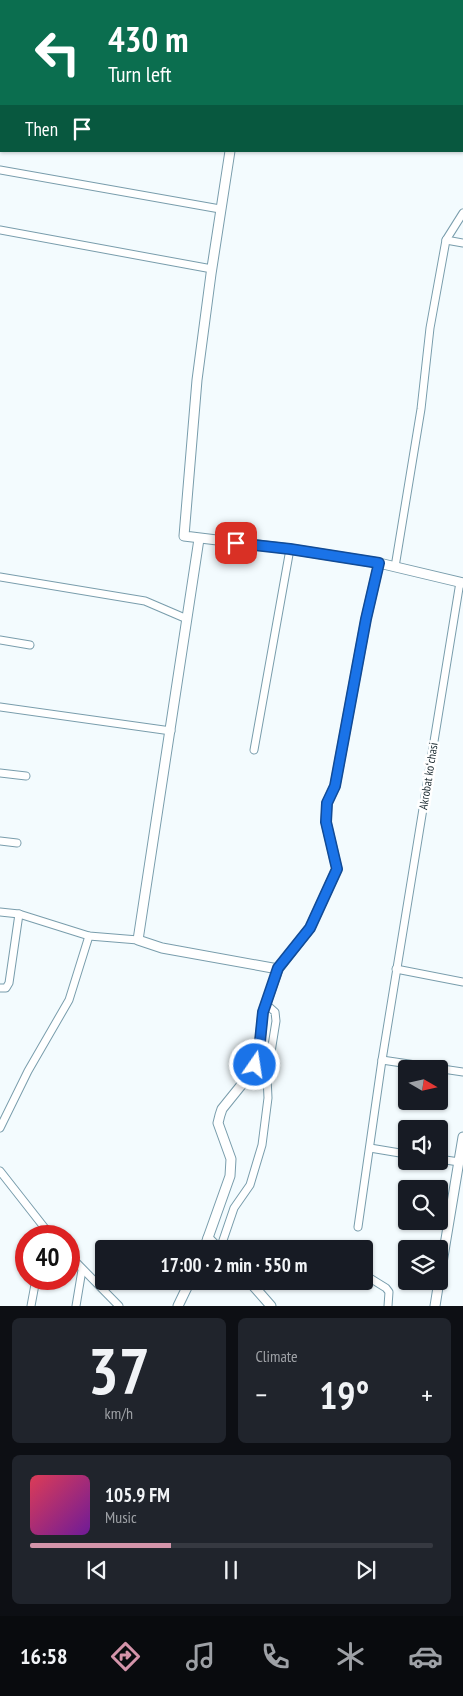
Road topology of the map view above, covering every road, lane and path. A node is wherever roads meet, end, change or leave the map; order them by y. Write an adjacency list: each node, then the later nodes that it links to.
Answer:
1 (230, 152): 3 (street)
2 (0, 170): 3 (street)
3 (220, 209): 8 (street)
4 (463, 213): 6 (street)
5 (0, 230): 8 (street)
6 (446, 240): 7 (street); 12 (street)
7 (463, 242)
8 (212, 268): 9 (street)
9 (199, 539): 10 (street); 15 (street)
10 (290, 549): 11 (street); 20 (street)
11 (379, 563): 12 (street); 29 (street)
12 (395, 567): 14 (street)
13 (0, 576): 15 (street)
14 (462, 582): 30 (street, Akrobat koʻchasi)
15 (187, 619): 19 (street)
16 (0, 640): 17 (street)
17 (30, 645)
18 (0, 707): 19 (street)
19 (171, 732): 28 (street)
20 (254, 750)
21 (0, 773): 22 (street)
22 (26, 776)
23 (0, 841): 24 (street)
24 (17, 843)
25 (0, 912): 26 (street)
26 (19, 914): 27 (street); 32 (street)
27 (88, 936): 28 (street); 36 (street)
28 (138, 940): 29 (street)
29 (278, 968): 33 (street)
30 (396, 969): 31 (street); 34 (street, Akrobat koʻchasi)
31 (463, 982)
32 (0, 988)
33 (266, 1004): 46 (street); 47 (street)
34 (382, 1060): 35 (street); 38 (street, Akrobat koʻchasi)
35 (463, 1072)
36 (0, 1128)
37 (463, 1137): 41 (street)
38 (370, 1148): 39 (street); 45 (street, Akrobat koʻchasi)
39 (398, 1153)
40 (448, 1160): 41 (street)
41 (459, 1162): 43 (street)
42 (0, 1171): 44 (street)
43 (459, 1188): 48 (street)
44 (38, 1225)
45 (358, 1227)
46 (208, 1238)
47 (223, 1240)
48 (448, 1240)
49 (80, 1268): 50 (street)
50 (82, 1270): 57 (street); 58 (street)
51 (373, 1280): 61 (street)
52 (34, 1290): 56 (street)
53 (186, 1290): 59 (street)
54 (257, 1290): 60 (street)
55 (437, 1290): 62 (street)
56 (32, 1306)
57 (76, 1306)
58 (120, 1306)
59 (178, 1306)
60 (271, 1306)
61 (388, 1306)
62 (434, 1306)

